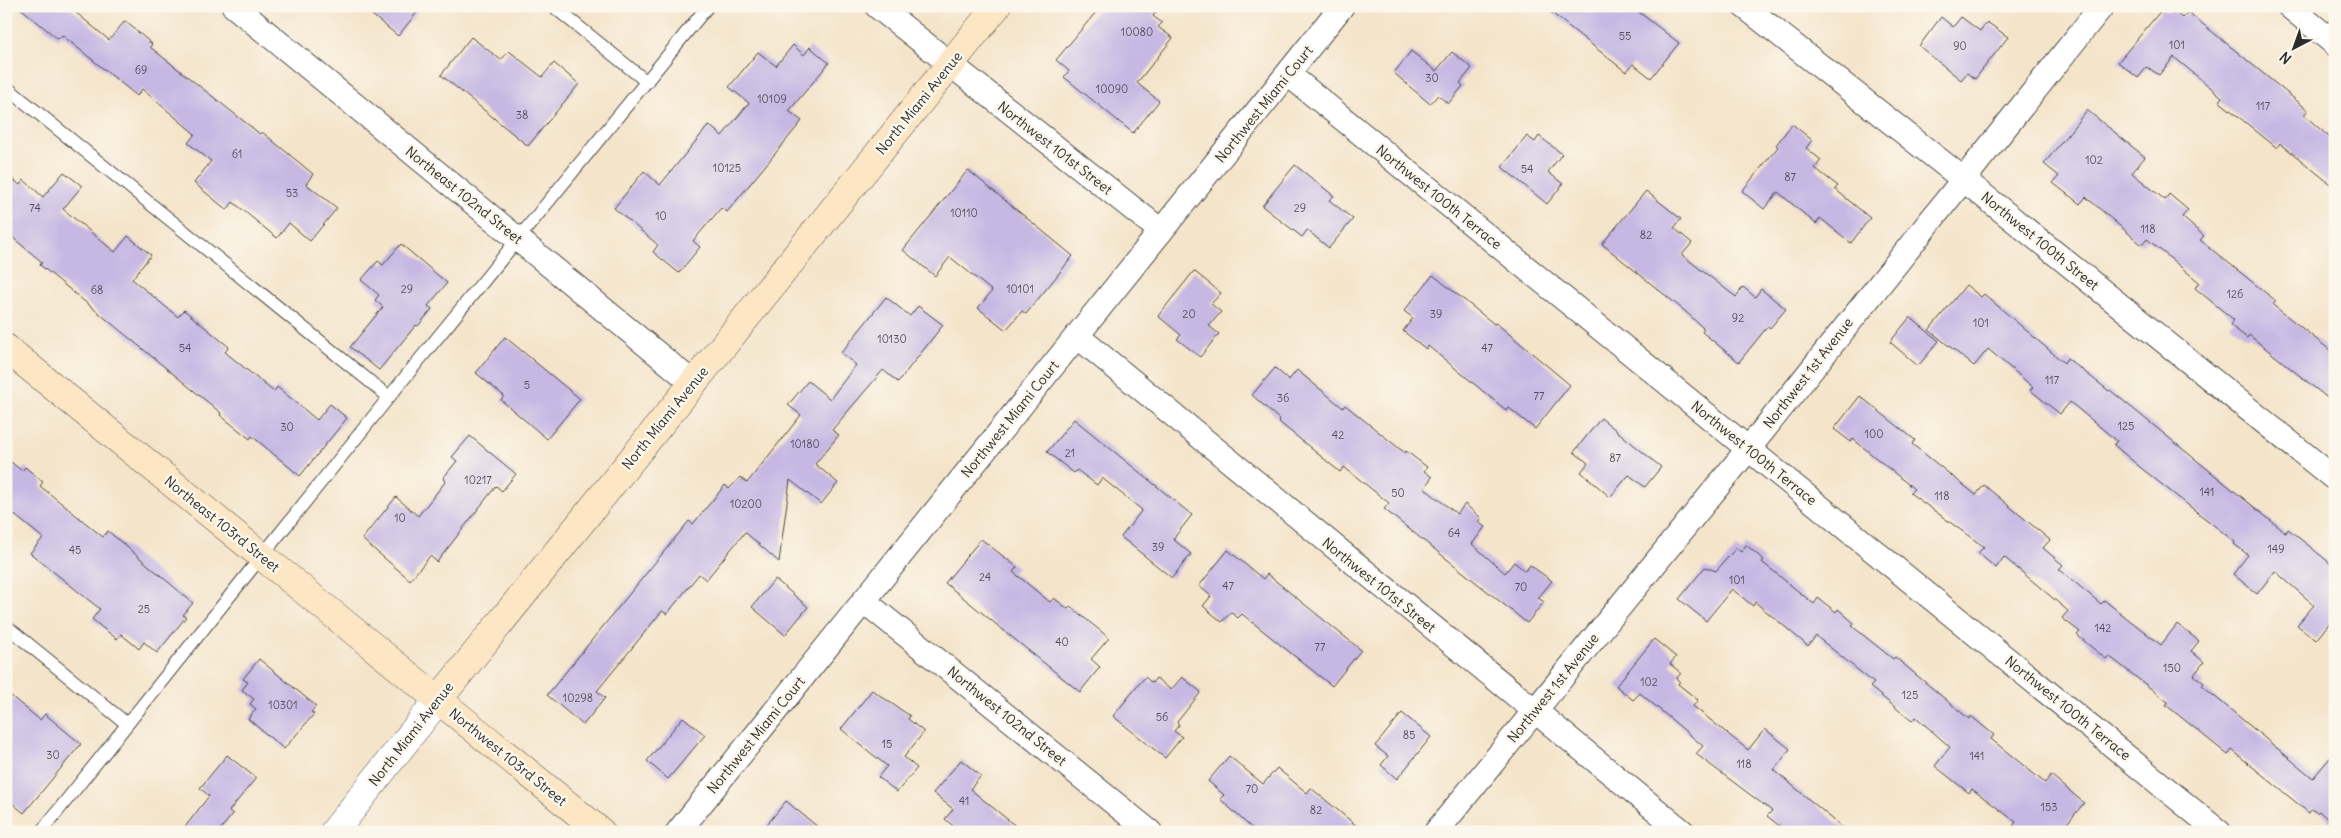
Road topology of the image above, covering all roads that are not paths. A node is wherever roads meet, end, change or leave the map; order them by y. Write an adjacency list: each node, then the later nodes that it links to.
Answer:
1 (234, 6): 17 (street, Northeast 102nd Street)
2 (553, 6): 13 (lane)
3 (708, 6): 13 (lane)
4 (877, 6): 11 (street, Northwest 101st Street)
5 (997, 6): 11 (main road, North Miami Avenue)
6 (1342, 6): 12 (street, Northwest Miami Court)
7 (1744, 6): 15 (street, Northwest 100th Street)
8 (2102, 6): 15 (street, Northwest 1st Avenue)
9 (2288, 6): 10 (street)
10 (2332, 35)
11 (950, 66): 16 (street, Northwest 101st Street); 20 (main road, North Miami Avenue)
12 (1288, 74): 16 (street, Northwest Miami Court); 22 (street, Northwest 100th Terrace)
13 (647, 82): 17 (lane)
14 (6, 87): 21 (lane)
15 (1963, 179): 22 (street, Northwest 1st Avenue); 23 (street, Northwest 100th Street)
16 (1161, 231): 18 (street, Northwest Miami Court)
17 (518, 239): 20 (street, Northeast 102nd Street); 21 (lane)
18 (1077, 336): 25 (street, Northwest Miami Court); 28 (street, Northwest 101st Street)
19 (6, 348): 24 (main road, Northeast 103rd Street)
20 (693, 383): 27 (main road, North Miami Avenue)
21 (389, 397): 24 (lane)
22 (1749, 448): 28 (street, Northwest 1st Avenue); 37 (street, Northwest 100th Terrace)
23 (2335, 479)
24 (262, 556): 27 (main road, Northeast 103rd Street); 29 (lane)
25 (864, 601): 33 (street, Northwest Miami Court); 34 (street, Northwest 102nd Street)
26 (6, 626): 29 (lane)
27 (438, 700): 31 (street, North Miami Avenue); 32 (main road, Northwest 103rd Street)
28 (1534, 712): 35 (street, Northwest 1st Avenue); 36 (street, Northwest 101st Street)
29 (127, 724): 30 (lane)
30 (41, 832)
31 (334, 832)
32 (600, 832)
33 (678, 832)
34 (1150, 832)
35 (1436, 832)
36 (1684, 832)
37 (2219, 832)

